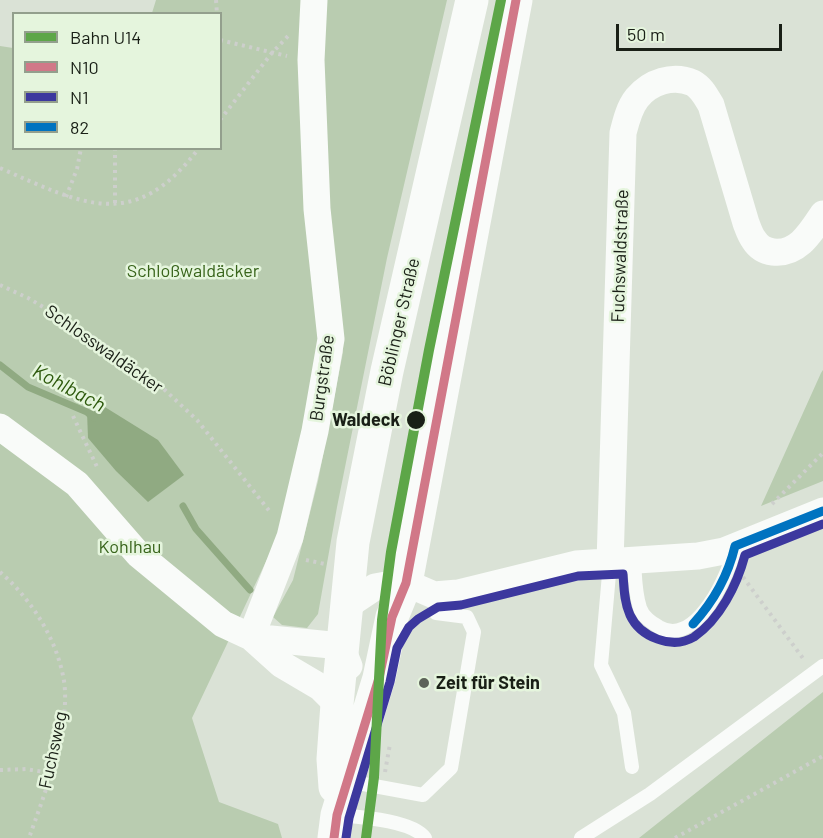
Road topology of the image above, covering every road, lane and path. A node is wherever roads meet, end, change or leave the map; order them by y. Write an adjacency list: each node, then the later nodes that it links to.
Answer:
1 (472, 0): 25 (main road, Böblinger Straße)
2 (516, 0): 24 (main road, Böblinger Straße)
3 (313, 4): 5 (path); 6 (street, Burgstraße)
4 (222, 41): 5 (path)
5 (271, 54): 6 (path); 7 (path)
6 (311, 60): 20 (street, Burgstraße)
7 (222, 117)
8 (81, 150): 12 (path)
9 (115, 150): 13 (path)
10 (197, 150): 13 (path)
11 (0, 168): 12 (path)
12 (66, 197): 13 (path)
13 (114, 203)
14 (823, 214): 22 (street, Fuchswaldstraße)
15 (0, 285): 20 (path, Schlosswaldäcker)
16 (0, 427): 26 (street)
17 (823, 453): 18 (path)
18 (766, 511)
19 (823, 511): 21 (street)
20 (290, 537): 26 (street, Burgstraße)
21 (734, 554): 22 (street); 22 (lane); 28 (path)
22 (622, 562): 24 (street); 32 (lane)
23 (0, 572): 34 (path, Fuchsweg)
24 (417, 596): 25 (street); 31 (main road, Böblinger Straße); 31 (lane)
25 (345, 607): 27 (main road, Böblinger Straße)
26 (251, 637): 27 (street); 29 (street)
27 (341, 646): 29 (main road, Böblinger Straße); 31 (street, Böblinger Straße)
28 (818, 669): 38 (lane)
29 (337, 704): 35 (main road, Böblinger Straße)
30 (823, 756): 39 (path)
31 (352, 766): 35 (main road, Böblinger Straße)
32 (632, 767)
33 (0, 770): 34 (path)
34 (50, 773): 36 (path, Fuchsweg)
35 (336, 827): 37 (lane)
36 (29, 838)
37 (425, 838)
38 (581, 838)
39 (675, 838)

